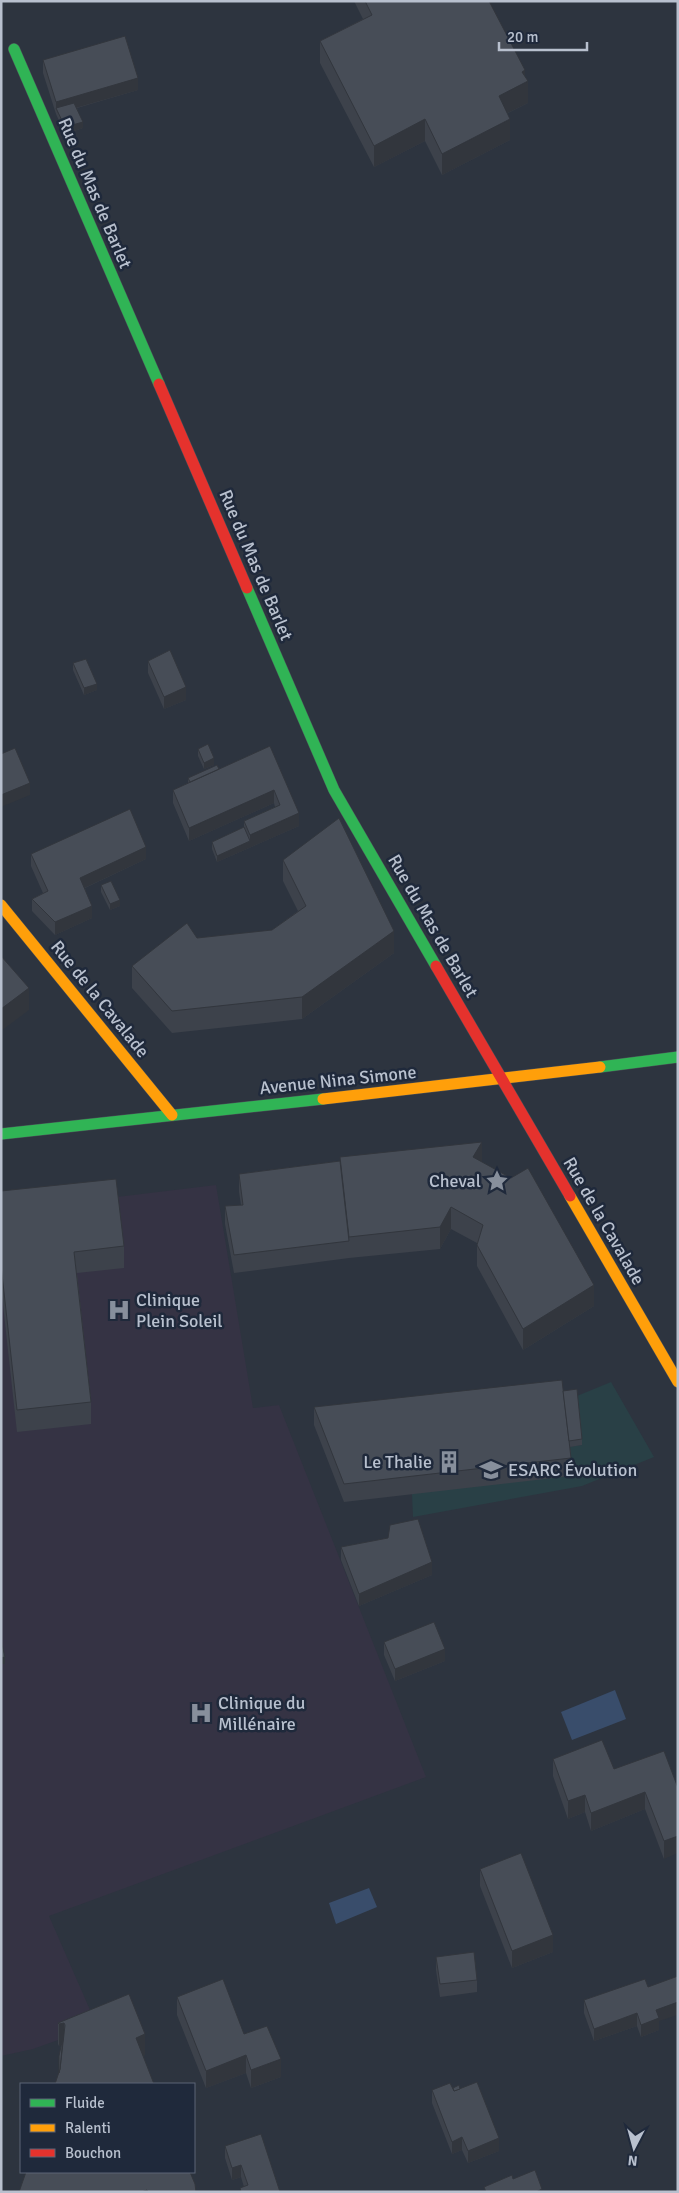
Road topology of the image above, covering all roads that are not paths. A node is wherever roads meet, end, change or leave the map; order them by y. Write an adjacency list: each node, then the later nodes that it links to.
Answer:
1 (14, 49): 4 (street, Rue du Mas de Barlet)
2 (1, 905): 5 (street, Rue de la Cavalade)
3 (678, 1057): 4 (street, Avenue Nina Simone)
4 (501, 1078): 5 (street, Avenue Nina Simone); 7 (street, Rue de la Cavalade)
5 (172, 1115): 6 (street, Avenue Nina Simone)
6 (1, 1134)
7 (678, 1382)

